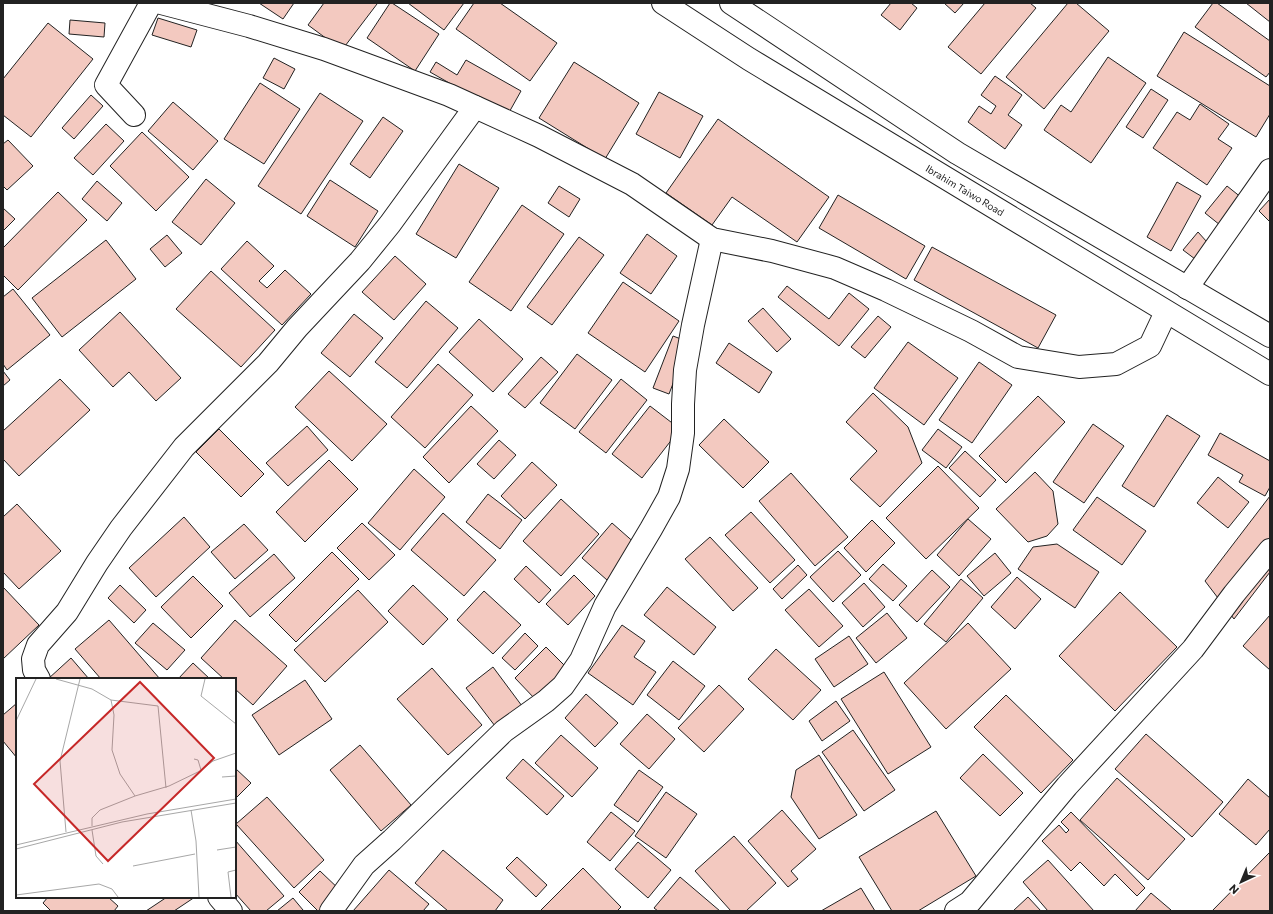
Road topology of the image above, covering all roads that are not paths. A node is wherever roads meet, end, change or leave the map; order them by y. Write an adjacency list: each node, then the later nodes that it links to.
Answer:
1 (152, 3): 6 (street)
2 (161, 3): 5 (street)
3 (663, 3): 10 (street, Ibrahim Taiwo Road)
4 (731, 3): 9 (street)
5 (475, 107): 8 (street); 14 (street)
6 (134, 115)
7 (1270, 170): 9 (street)
8 (712, 238): 10 (street); 17 (street)
9 (1186, 288): 11 (street)
10 (1166, 312): 12 (street, Ibrahim Taiwo Road)
11 (1270, 336)
12 (1270, 374)
13 (1270, 550): 18 (street)
14 (38, 678)
15 (220, 898): 16 (street)
16 (231, 911)
17 (331, 911)
18 (956, 911)

